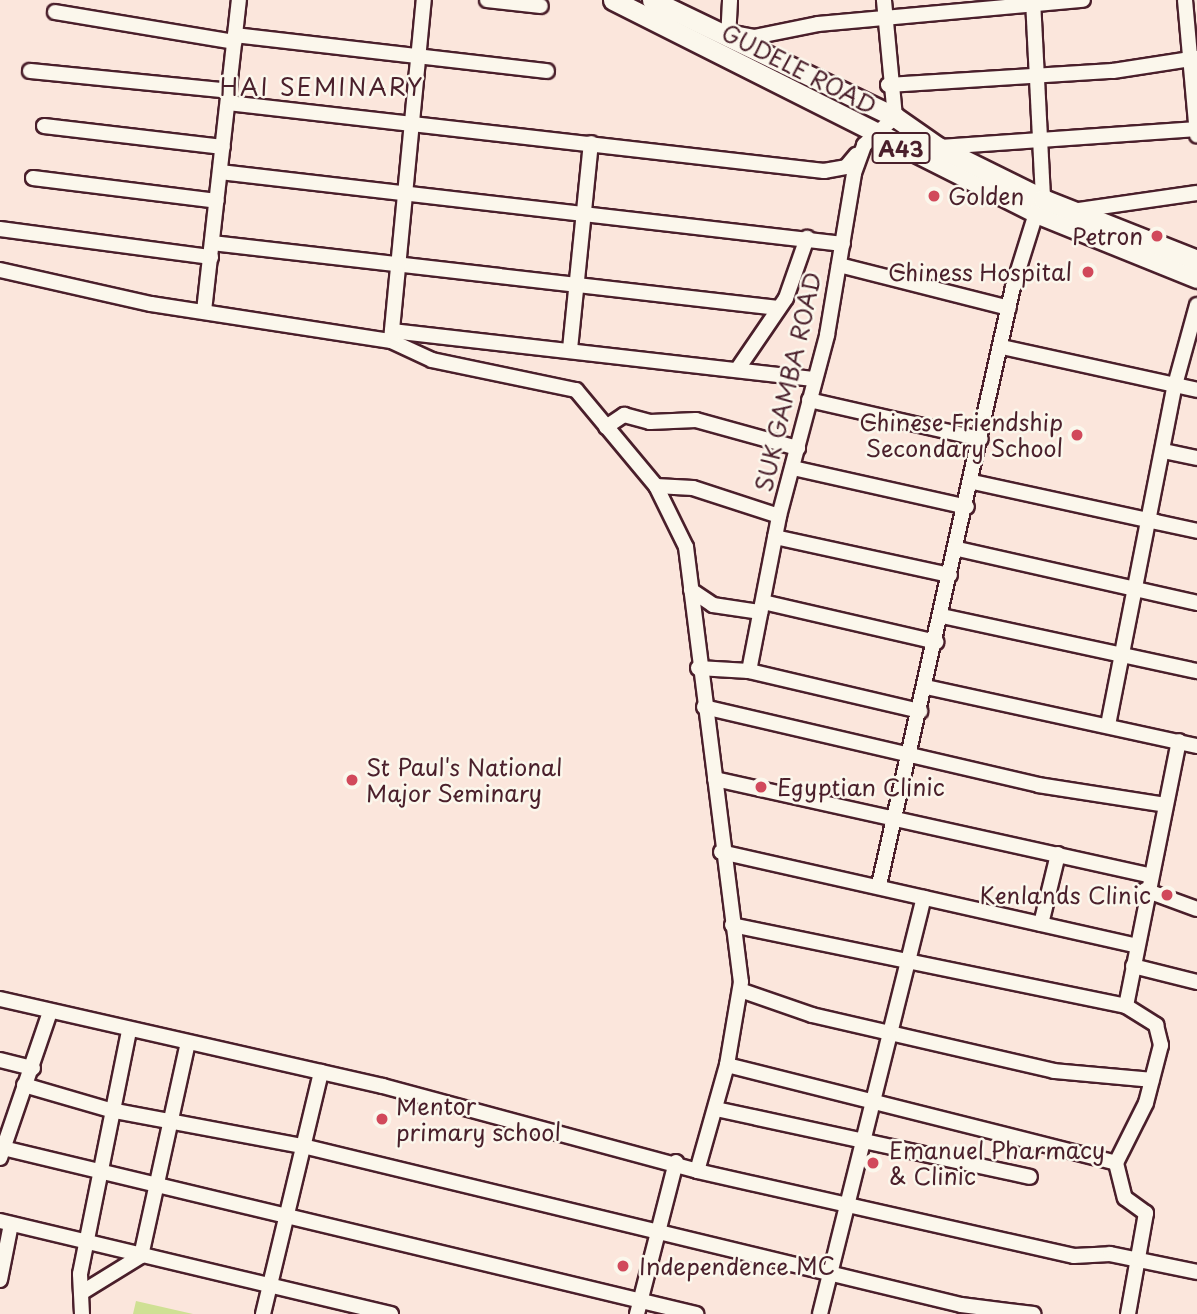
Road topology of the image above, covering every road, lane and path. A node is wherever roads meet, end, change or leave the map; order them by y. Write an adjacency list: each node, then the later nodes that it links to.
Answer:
1 (239, 0): 15 (street)
2 (424, 0): 16 (street)
3 (488, 0): 11 (street)
4 (613, 0): 28 (highway, GUDELE ROAD / A43)
5 (652, 0): 14 (highway, GUDELE ROAD / A43)
6 (730, 0): 14 (street)
7 (884, 0): 13 (street)
8 (1083, 0): 10 (street)
9 (1185, 0): 17 (street)
10 (1033, 3): 13 (street); 20 (street)
11 (541, 6)
12 (55, 12): 15 (street)
13 (886, 18): 14 (street); 21 (street)
14 (730, 36): 23 (highway, GUDELE ROAD / A43)
15 (235, 38): 16 (street); 22 (street)
16 (419, 54): 19 (street); 24 (street)
17 (1192, 59): 20 (street); 26 (street)
18 (30, 71): 22 (street)
19 (548, 71)
20 (1034, 73): 21 (street); 29 (street)
21 (888, 85): 23 (street)
22 (229, 97): 24 (street); 31 (street)
23 (895, 117): 28 (street); 32 (highway, GUDELE ROAD / A43)
24 (412, 122): 30 (street); 36 (street)
25 (44, 126): 31 (street)
26 (1197, 129): 27 (street); 29 (street)
27 (1197, 135)
28 (870, 141): 30 (street); 38 (highway, GUDELE ROAD / A43); 43 (street, SUK GAMBA ROAD)
29 (1042, 141): 32 (street); 38 (street)
30 (592, 143): 40 (street)
31 (223, 147): 33 (street)
32 (938, 147): 38 (highway, GUDELE ROAD / A43)
33 (220, 172): 36 (street); 37 (street)
34 (33, 177): 37 (street)
35 (1197, 193): 39 (street)
36 (405, 195): 40 (street); 46 (street)
37 (217, 201): 44 (street)
38 (1040, 206): 39 (highway, GUDELE ROAD / A43); 49 (highway, GUDELE ROAD / A43); 53 (street)
39 (1072, 211): 45 (highway, GUDELE ROAD / A43)
40 (586, 212): 42 (street); 50 (street)
41 (0, 229): 44 (street)
42 (807, 238): 43 (street); 52 (street)
43 (843, 244): 47 (street, SUK GAMBA ROAD)
44 (211, 250): 46 (street); 54 (street)
45 (1197, 260)
46 (398, 262): 50 (street); 55 (street)
47 (839, 265): 53 (street); 59 (street, SUK GAMBA ROAD)
48 (0, 270): 54 (street)
49 (1197, 278)
50 (578, 284): 52 (street); 57 (street)
51 (1197, 305): 60 (street)
52 (778, 308): 58 (street)
53 (1009, 308): 56 (street)
54 (204, 311): 55 (street)
55 (391, 336): 57 (street); 63 (street)
56 (1002, 347): 60 (street); 64 (street)
57 (570, 349): 58 (street)
58 (739, 367): 59 (street)
59 (813, 379): 62 (street, SUK GAMBA ROAD)
60 (1175, 384): 61 (street); 66 (street)
61 (1197, 390)
62 (809, 400): 64 (street); 65 (street, SUK GAMBA ROAD)
63 (606, 427): 65 (street); 70 (street)
64 (981, 439): 69 (street)
65 (798, 448): 68 (street, SUK GAMBA ROAD)
66 (1164, 451): 67 (street); 73 (street)
67 (1197, 458)
68 (793, 468): 71 (street); 72 (street, SUK GAMBA ROAD)
69 (973, 482): 71 (street); 73 (street)
70 (656, 486): 72 (street); 79 (street)
71 (967, 508): 76 (street)
72 (779, 516): 75 (street, SUK GAMBA ROAD)
73 (1151, 520): 74 (street); 78 (street)
74 (1197, 531)
75 (775, 537): 77 (street); 81 (street, SUK GAMBA ROAD)
76 (958, 549): 77 (street); 78 (street)
77 (950, 575): 82 (street)
78 (1138, 588): 80 (street); 84 (street)
79 (691, 590): 81 (street); 85 (street)
80 (1197, 603)
81 (761, 607): 83 (street); 86 (street, SUK GAMBA ROAD)
82 (942, 616): 83 (street); 84 (street)
83 (936, 642): 88 (street)
84 (1121, 658): 87 (street); 91 (street)
85 (698, 668): 86 (street); 89 (street)
86 (748, 671): 90 (street)
87 (1197, 671)
88 (926, 687): 90 (street); 91 (street)
89 (704, 707): 94 (street); 95 (street)
90 (920, 710): 94 (street)
91 (1108, 725): 92 (street)
92 (1179, 741): 93 (street); 96 (street)
93 (1197, 746)
94 (911, 752): 96 (street); 97 (street)
95 (715, 779): 97 (street); 98 (street)
96 (1165, 805): 100 (street)
97 (894, 821): 99 (street); 101 (street)
98 (721, 852): 101 (street); 106 (street)
99 (1058, 854): 100 (street); 105 (street)
100 (1149, 875): 102 (street)
101 (879, 885): 103 (street)
102 (1145, 890): 104 (street); 107 (street)
103 (924, 898): 105 (street); 108 (street)
104 (1197, 909)
105 (1041, 924): 107 (street)
106 (732, 925): 108 (street); 111 (street)
107 (1135, 945): 109 (street)
108 (910, 966): 113 (street); 116 (street)
109 (1133, 966): 110 (street); 113 (street)
110 (1197, 982)
111 (740, 990): 116 (street); 119 (street)
112 (0, 999): 114 (street)
113 (1126, 1006): 122 (street)
114 (50, 1012): 115 (street); 120 (street)
115 (129, 1032): 117 (street); 126 (street)
116 (894, 1032): 122 (street); 124 (street)
117 (187, 1046): 121 (street); 127 (street)
118 (0, 1060): 120 (street)
119 (727, 1065): 124 (street); 125 (street)
120 (33, 1068): 123 (street)
121 (321, 1072): 130 (street); 132 (street)
122 (1152, 1080): 133 (street)
123 (24, 1085): 126 (street); 128 (street)
124 (873, 1099): 129 (street); 133 (street)
125 (716, 1109): 129 (street); 134 (street)
126 (110, 1111): 127 (street); 135 (street)
127 (168, 1117): 130 (street); 137 (street)
128 (6, 1120): 131 (street)
129 (864, 1138): 136 (street); 138 (street)
130 (307, 1147): 139 (street); 141 (street)
131 (2, 1153): 135 (street)
132 (676, 1163): 134 (street); 141 (street)
133 (1116, 1163): 144 (street)
134 (697, 1171): 138 (street)
135 (100, 1173): 137 (street); 142 (street)
136 (1030, 1177)
137 (152, 1184): 139 (street); 143 (street)
138 (846, 1204): 144 (street); 145 (street)
139 (287, 1219): 148 (street); 150 (street)
140 (6, 1223): 142 (street); 147 (street)
141 (656, 1230): 145 (street); 150 (street)
142 (86, 1243): 143 (street); 149 (street)
143 (141, 1256): 148 (street); 149 (street)
144 (1139, 1264): 146 (street); 157 (street)
145 (830, 1272): 155 (street); 156 (street)
146 (1197, 1272)
147 (0, 1280)
148 (272, 1286): 152 (street); 153 (street)
149 (82, 1293): 151 (street)
150 (639, 1307): 154 (street)
151 (79, 1312)
152 (263, 1314)
153 (391, 1314)
154 (696, 1314)
155 (820, 1314)
156 (1033, 1314)
157 (1128, 1314)

